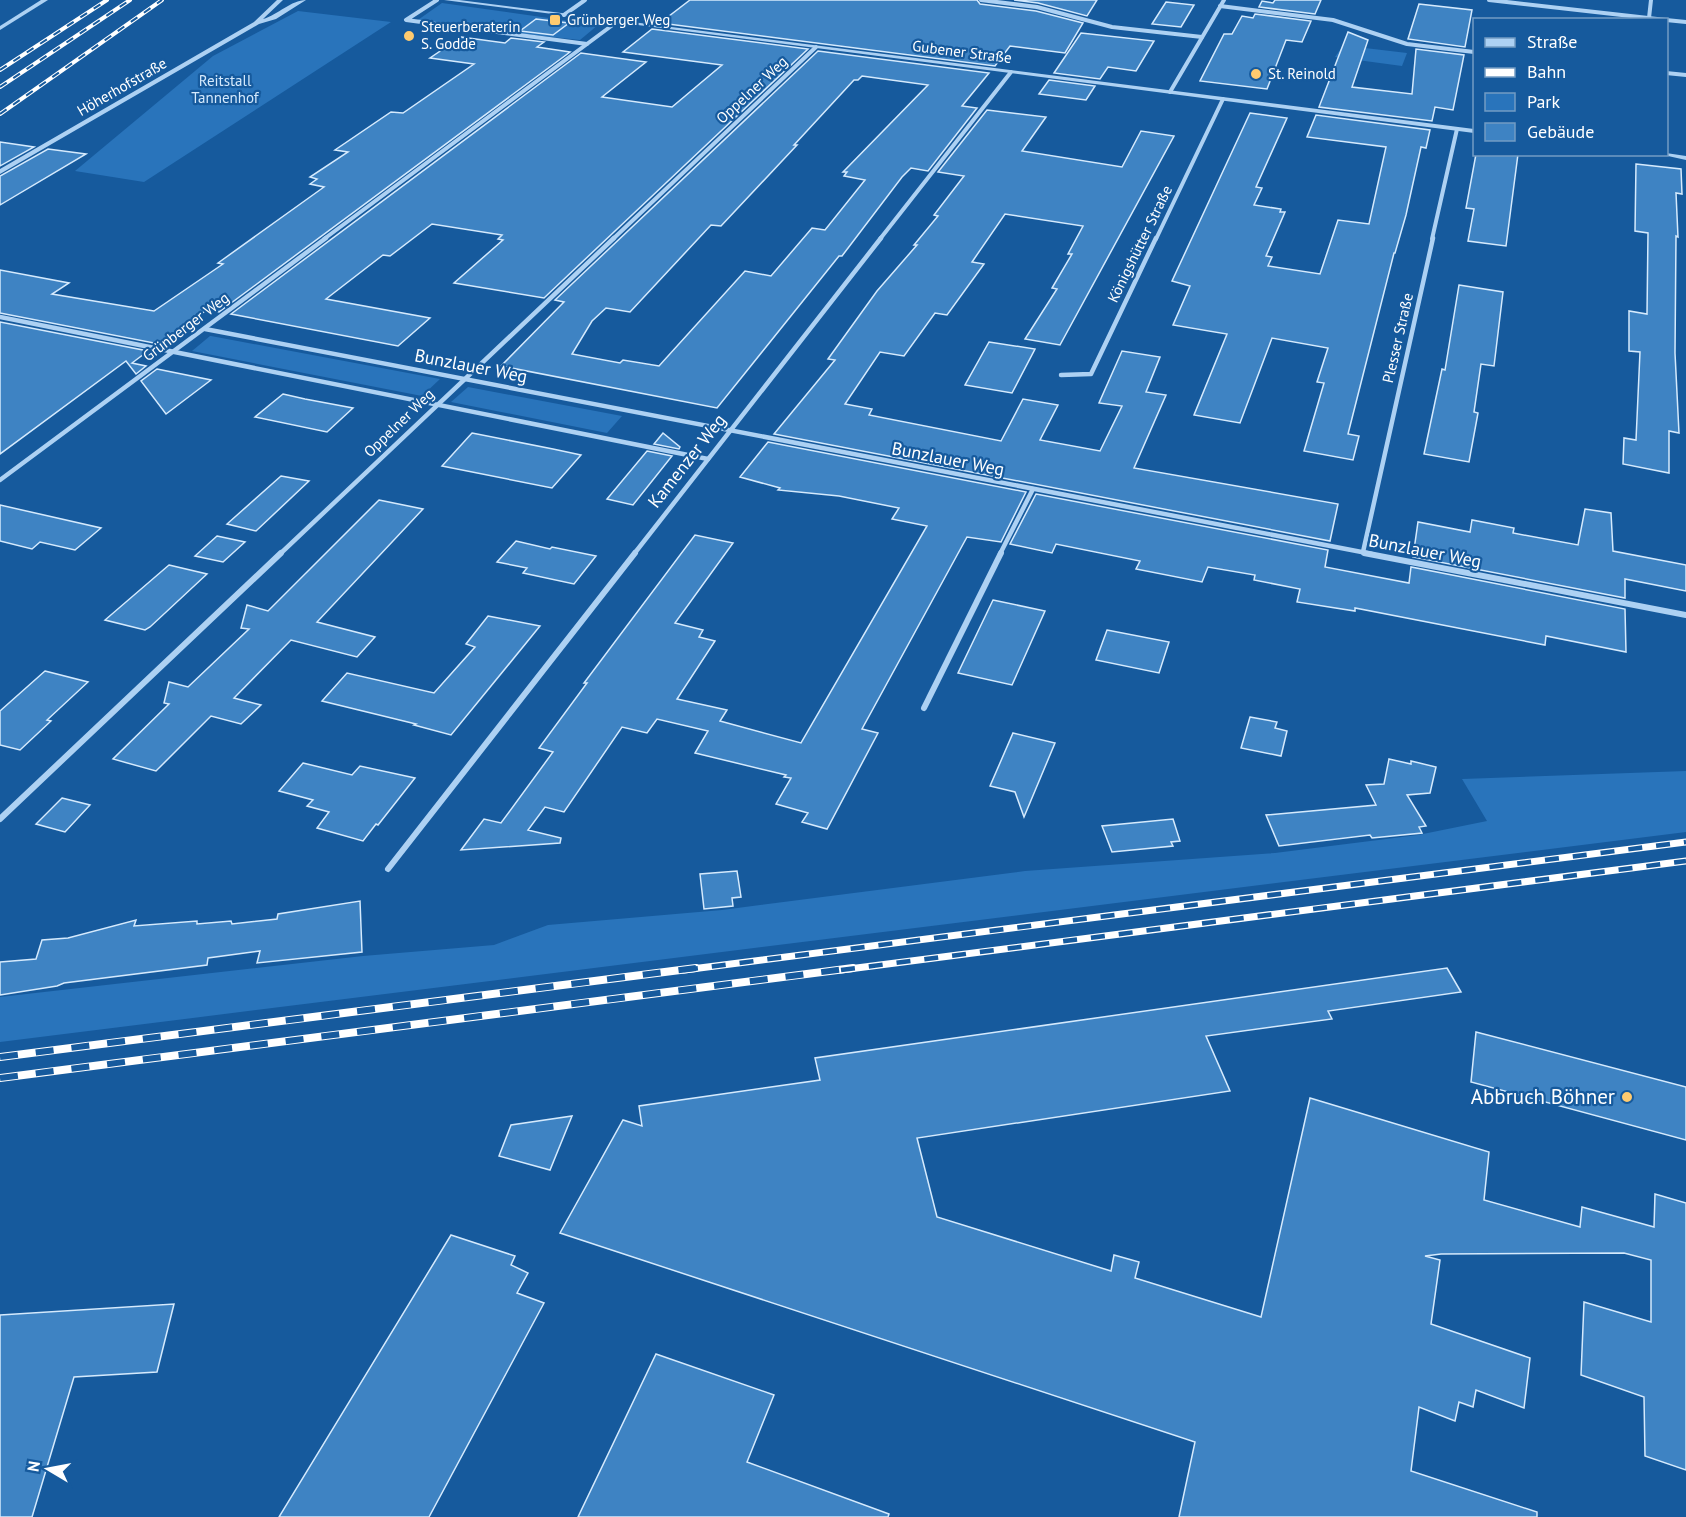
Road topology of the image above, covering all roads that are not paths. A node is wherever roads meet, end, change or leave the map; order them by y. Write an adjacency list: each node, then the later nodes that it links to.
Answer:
1 (45, 0): 20 (street)
2 (280, 0): 19 (street, Höherhofstraße)
3 (303, 0): 19 (street, Höherhofstraße)
4 (437, 0): 22 (street)
5 (447, 0): 14 (street, Gubener Straße)
6 (585, 0): 14 (street)
7 (981, 0): 21 (street)
8 (1224, 0): 13 (street)
9 (1489, 0): 12 (street)
10 (1540, 0): 12 (street)
11 (1651, 0): 15 (street)
12 (1539, 5): 15 (street)
13 (1220, 6): 21 (street); 24 (street)
14 (564, 15): 17 (street, Gubener Straße)
15 (1649, 18)
16 (1668, 20): 18 (street)
17 (618, 21): 22 (street, Grünberger Weg); 23 (street, Gubener Straße)
18 (1686, 22)
19 (256, 23): 34 (street, Höherhofstraße)
20 (0, 28)
21 (1202, 37): 28 (street)
22 (587, 44): 36 (street, Grünberger Weg)
23 (816, 47): 25 (street, Gubener Straße); 39 (street, Oppelner Weg)
24 (1473, 52)
25 (1011, 72): 28 (street, Gubener Straße); 41 (street, Kamenzer Weg)
26 (1668, 73): 27 (street)
27 (1686, 75)
28 (1170, 92): 29 (street, Gubener Straße)
29 (1223, 99): 30 (street, Gubener Straße); 38 (street, Königshütter Straße)
30 (1457, 129): 31 (street, Gubener Straße); 45 (street, Plesser Straße)
31 (1473, 131)
32 (1668, 155): 33 (street)
33 (1686, 158)
34 (0, 172)
35 (0, 317): 37 (street)
36 (204, 329): 37 (street, Grünberger Weg); 39 (street, Bunzlauer Weg)
37 (174, 352): 40 (street); 43 (street, Grünberger Weg)
38 (1061, 375)
39 (464, 378): 40 (street, Oppelner Weg); 41 (street, Bunzlauer Weg)
40 (436, 405): 42 (street); 48 (street, Oppelner Weg)
41 (731, 429): 42 (street, Kamenzer Weg); 44 (street, Bunzlauer Weg)
42 (708, 459): 49 (street, Kamenzer Weg)
43 (0, 480)
44 (1033, 489): 45 (street, Bunzlauer Weg); 47 (street)
45 (1363, 552): 46 (street, Bunzlauer Weg)
46 (1686, 615)
47 (924, 708)
48 (0, 819)
49 (388, 869)

